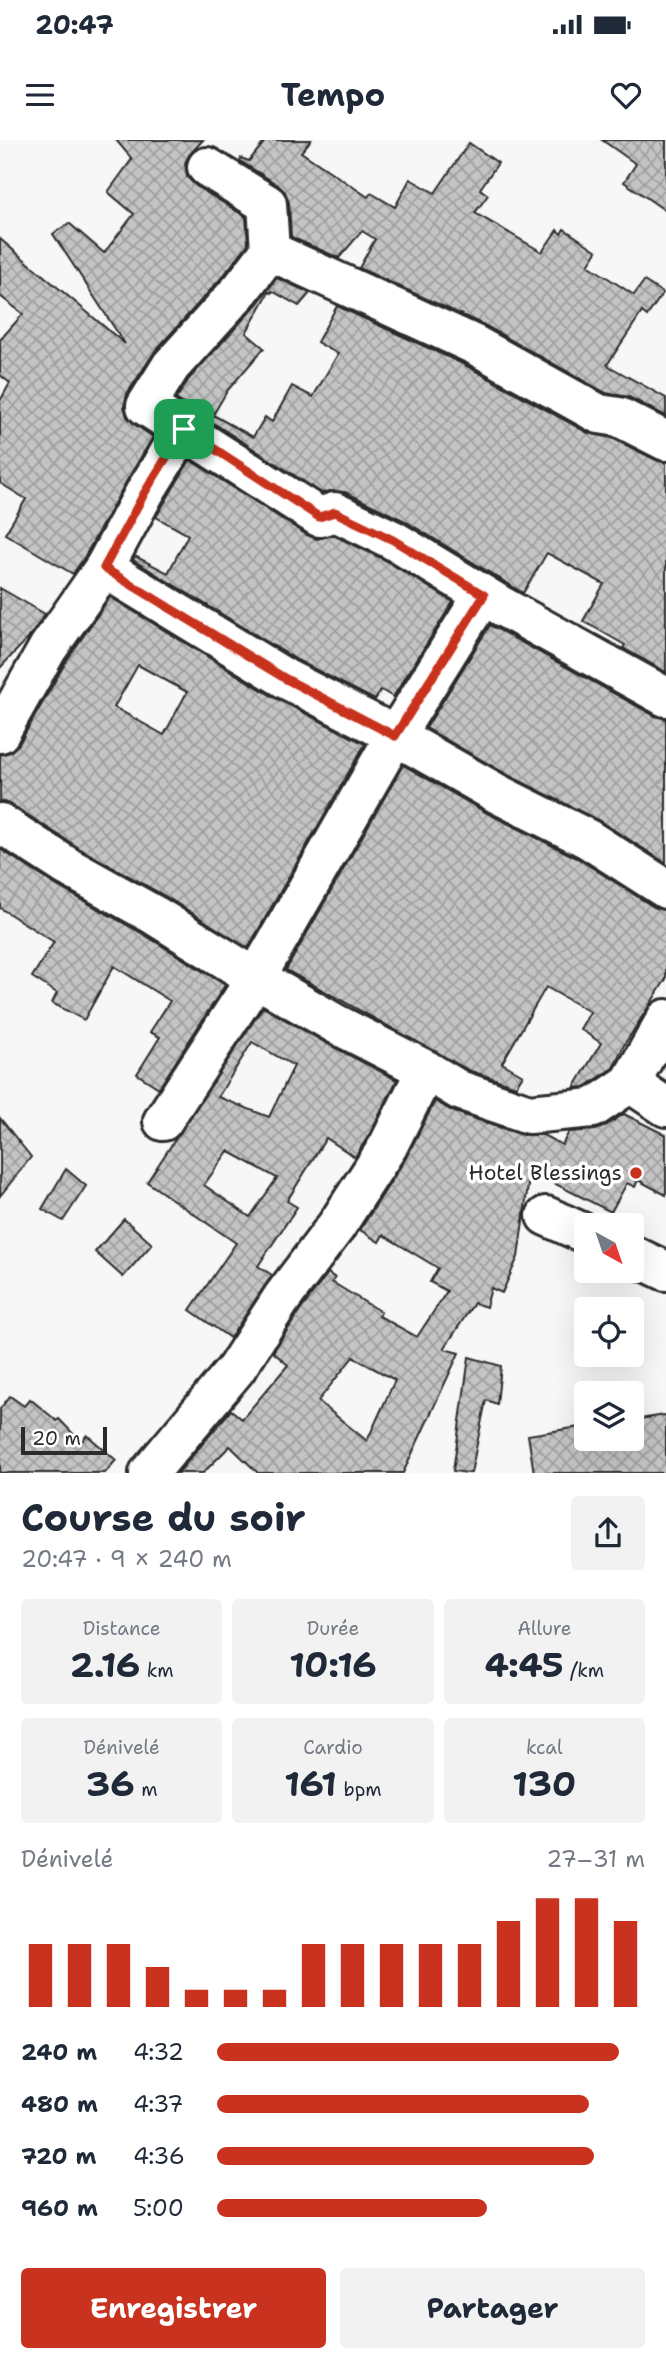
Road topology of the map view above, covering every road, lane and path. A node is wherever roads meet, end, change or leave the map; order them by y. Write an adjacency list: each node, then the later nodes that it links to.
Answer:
1 (207, 167): 2 (street)
2 (270, 251): 3 (street); 4 (street)
3 (184, 429): 5 (street); 6 (street)
4 (666, 441)
5 (104, 568): 8 (street); 9 (street)
6 (484, 595): 7 (street); 9 (street)
7 (666, 697)
8 (0, 733)
9 (395, 736): 11 (street); 12 (street)
10 (0, 823): 12 (street)
11 (666, 889)
12 (256, 978): 14 (street); 16 (street)
13 (666, 1019): 15 (street)
14 (425, 1070): 15 (street); 21 (street)
15 (656, 1093)
16 (163, 1121)
17 (546, 1216): 18 (street)
18 (574, 1229)
19 (644, 1261): 20 (street)
20 (666, 1271)
21 (149, 1473)

